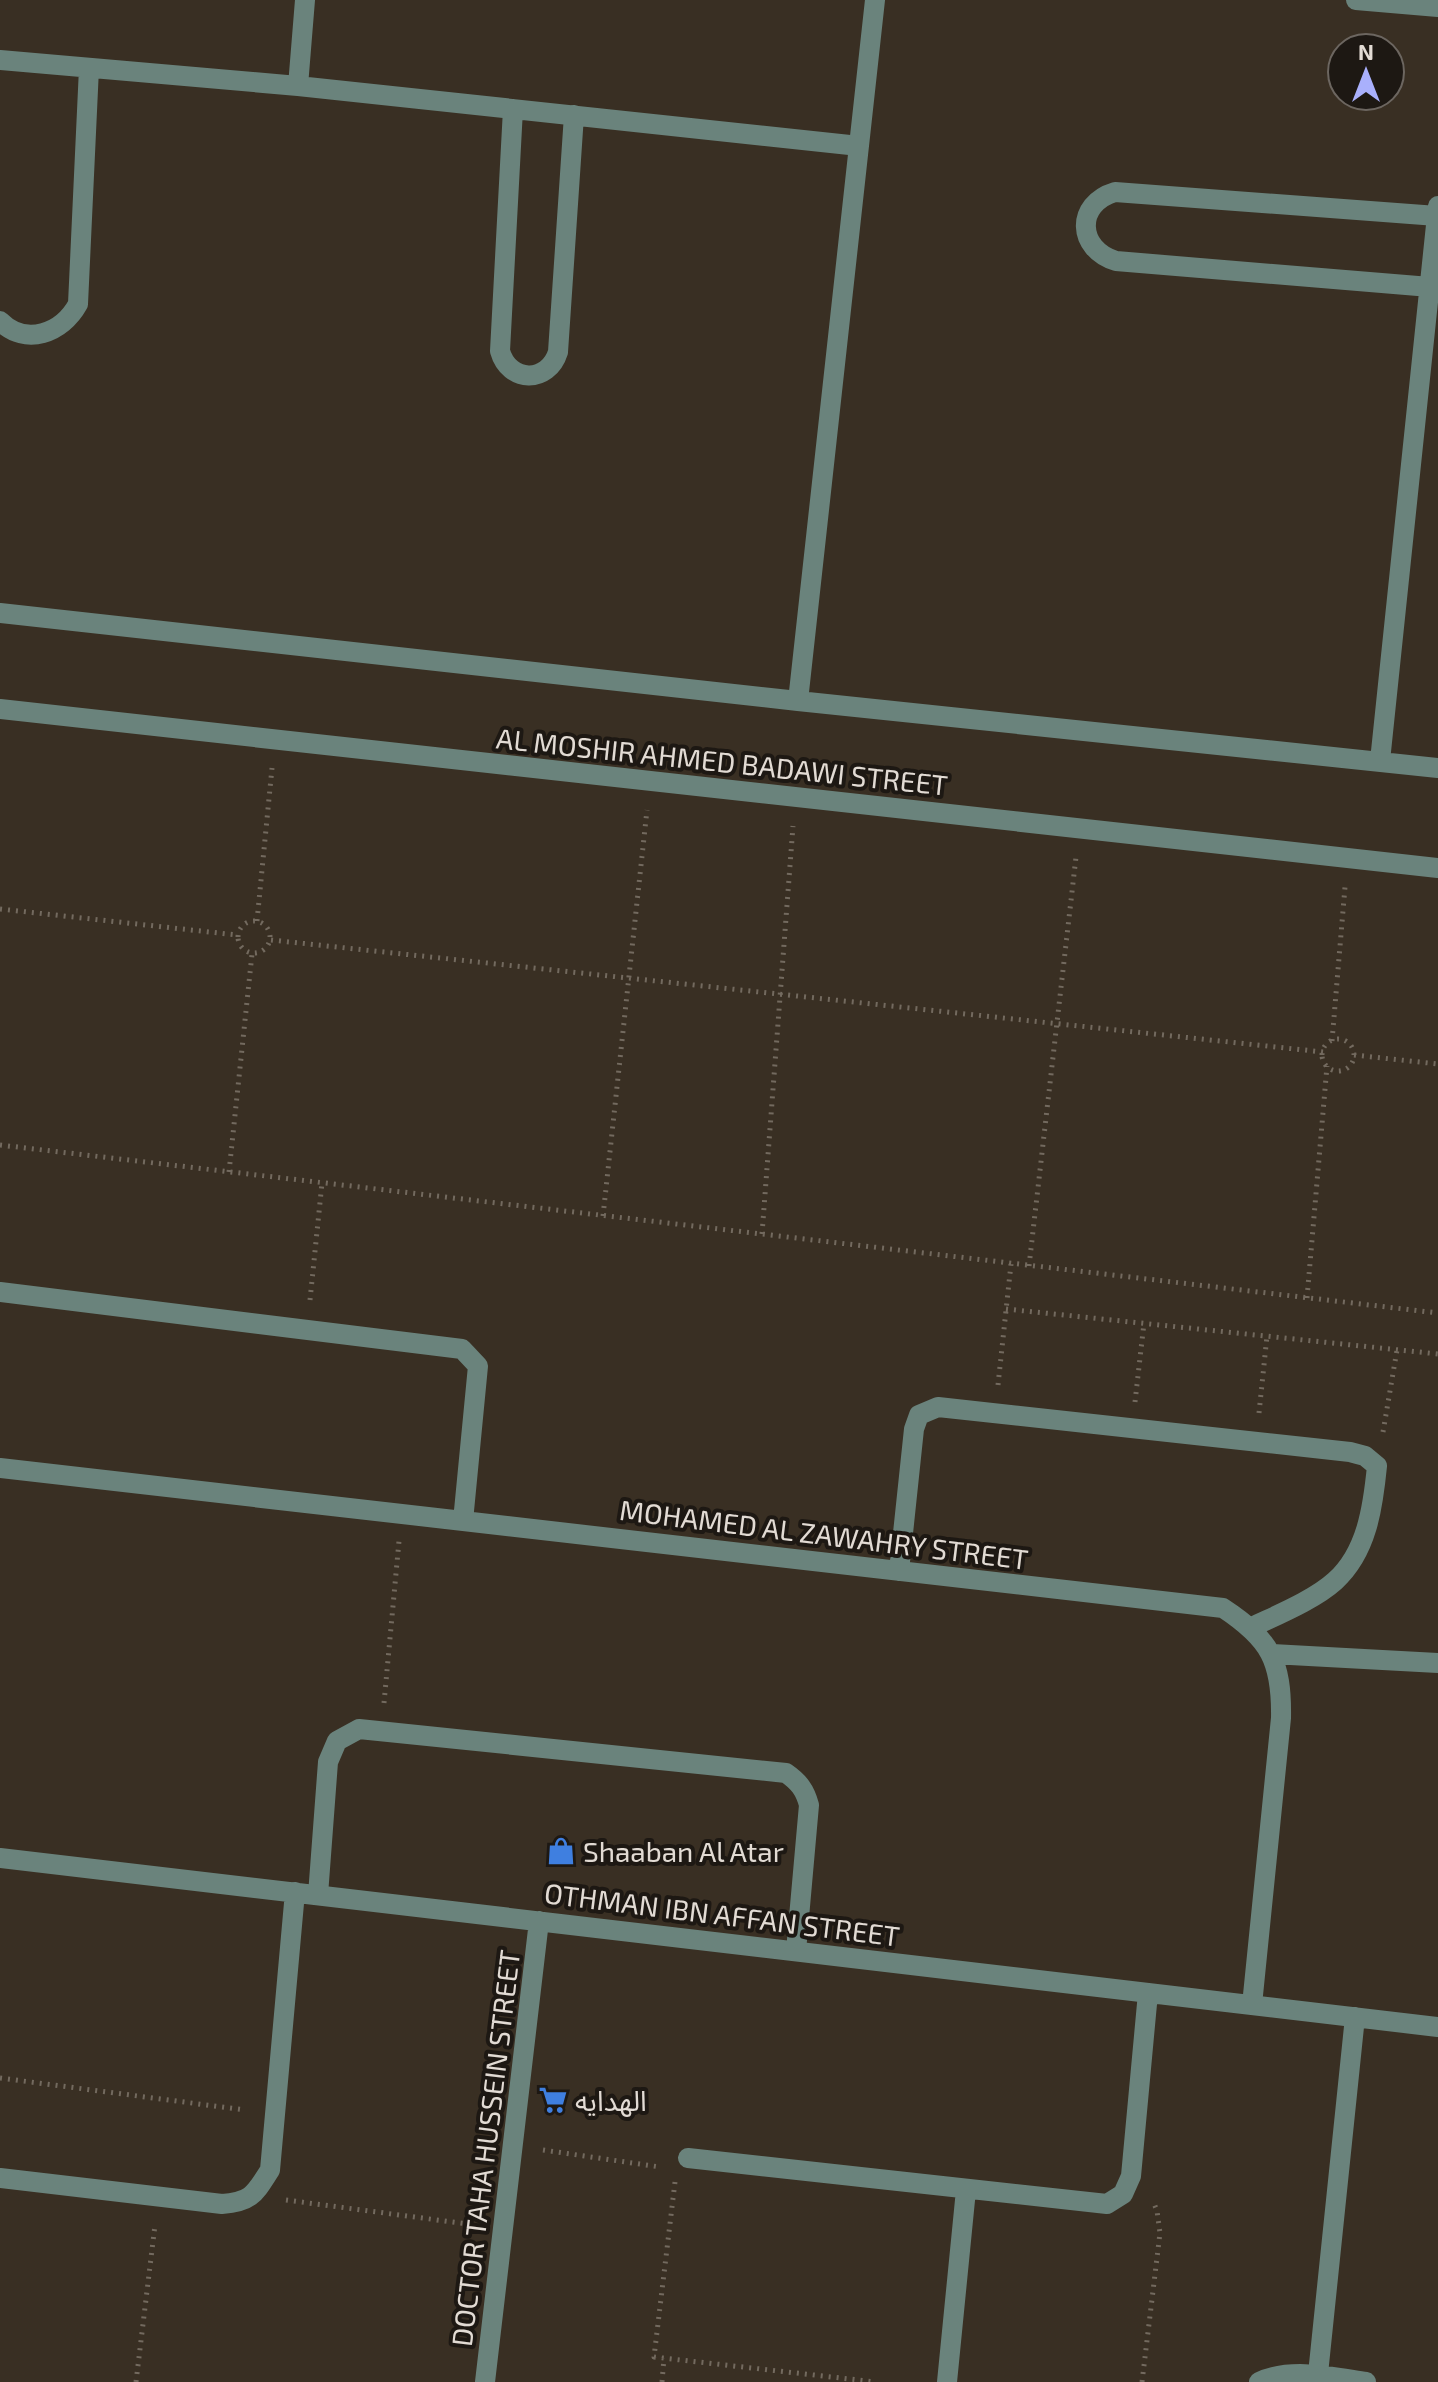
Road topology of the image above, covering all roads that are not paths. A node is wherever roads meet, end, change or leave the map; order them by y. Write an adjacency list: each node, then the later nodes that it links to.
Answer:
1 (305, 0): 7 (street)
2 (875, 0): 10 (street)
3 (1356, 0): 4 (street)
4 (1438, 7)
5 (0, 60): 6 (street)
6 (89, 68): 7 (street); 14 (street)
7 (298, 86): 8 (street)
8 (513, 109): 9 (street); 9 (street)
9 (574, 115): 10 (street)
10 (859, 146): 16 (street)
11 (1438, 206): 12 (street)
12 (1437, 216): 13 (street); 13 (street)
13 (1430, 287): 18 (street)
14 (0, 321)
15 (0, 613): 16 (street)
16 (798, 701): 18 (street)
17 (0, 709): 20 (street, AL MOSHIR AHMED BADAWI STREET)
18 (1380, 761): 19 (street)
19 (1438, 768)
20 (1438, 868)
21 (0, 1292): 23 (street)
22 (0, 1468): 23 (street, MOHAMED AL ZAWAHRY STREET)
23 (463, 1521): 24 (street, MOHAMED AL ZAWAHRY STREET)
24 (899, 1571): 25 (street, MOHAMED AL ZAWAHRY STREET); 25 (street)
25 (1252, 1627): 26 (street, MOHAMED AL ZAWAHRY STREET)
26 (1272, 1654): 27 (street); 34 (street, MOHAMED AL ZAWAHRY STREET)
27 (1438, 1663)
28 (0, 1858): 29 (street, OTHMAN IBN AFFAN STREET)
29 (295, 1892): 30 (street, OTHMAN IBN AFFAN STREET); 38 (street)
30 (318, 1895): 31 (street, OTHMAN IBN AFFAN STREET); 32 (street)
31 (539, 1921): 32 (street, OTHMAN IBN AFFAN STREET); 41 (street, DOCTOR TAHA HUSSEIN STREET)
32 (796, 1951): 33 (street, OTHMAN IBN AFFAN STREET)
33 (1148, 1993): 34 (street, OTHMAN IBN AFFAN STREET); 39 (street)
34 (1252, 2005): 35 (street, OTHMAN IBN AFFAN STREET)
35 (1355, 2017): 36 (street, OTHMAN IBN AFFAN STREET); 40 (street)
36 (1438, 2027)
37 (682, 2164): 39 (street)
38 (0, 2178)
39 (966, 2190): 42 (street)
40 (1318, 2374): 43 (street); 44 (street)
41 (485, 2382)
42 (947, 2382)
43 (1259, 2382)
44 (1366, 2382)

